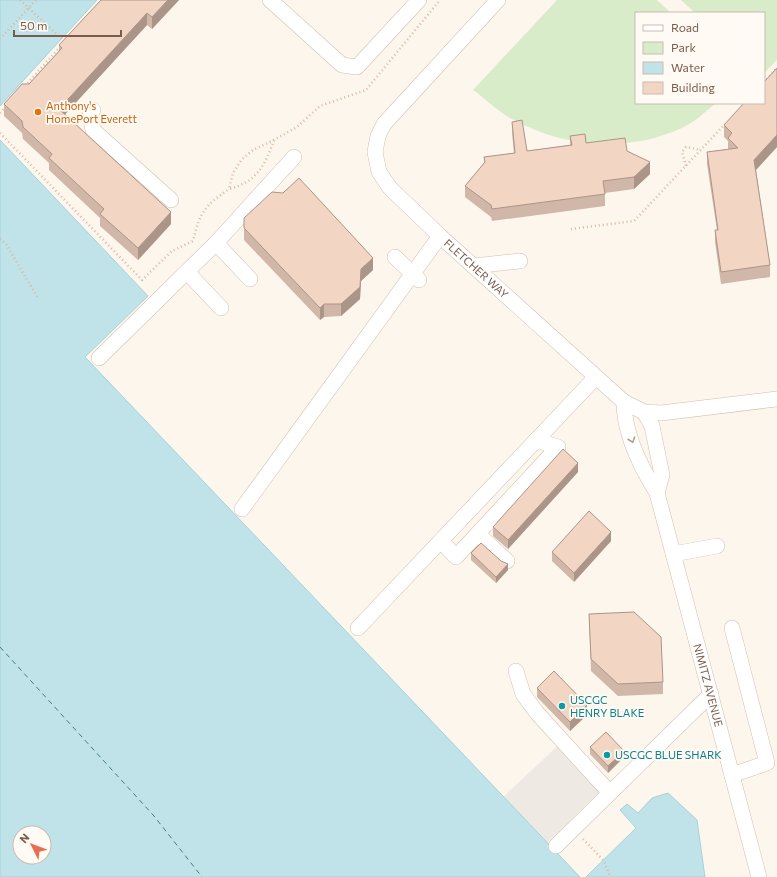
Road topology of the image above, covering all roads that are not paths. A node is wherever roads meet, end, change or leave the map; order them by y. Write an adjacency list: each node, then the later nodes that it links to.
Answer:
1 (270, 0): 2 (street)
2 (420, 0)
3 (498, 0): 7 (street, FLETCHER WAY)
4 (93, 110): 6 (street)
5 (294, 157): 8 (street)
6 (171, 200)
7 (440, 236): 11 (street, FLETCHER WAY); 13 (street)
8 (216, 243): 12 (street); 14 (street)
9 (395, 257): 13 (street)
10 (520, 261): 11 (street)
11 (473, 266): 17 (street, FLETCHER WAY)
12 (187, 272): 15 (street); 16 (street)
13 (416, 277): 23 (street)
14 (250, 279)
15 (221, 308)
16 (99, 358)
17 (596, 377): 19 (street, FLETCHER WAY); 21 (street)
18 (777, 399): 20 (street, FLETCHER WAY)
19 (624, 402): 20 (street, FLETCHER WAY); 22 (street, NIMITZ AVENUE, one-way to 22)
20 (644, 412): 22 (street, NIMITZ AVENUE)
21 (536, 440): 24 (street); 25 (street)
22 (657, 493): 27 (street, NIMITZ AVENUE)
23 (242, 508)
24 (478, 534): 25 (street); 28 (street)
25 (441, 541): 29 (street)
26 (717, 546): 27 (street)
27 (673, 554): 32 (street, NIMITZ AVENUE)
28 (507, 561)
29 (358, 628)
30 (732, 628): 33 (street)
31 (516, 671): 34 (street)
32 (711, 694): 33 (street, NIMITZ AVENUE); 34 (street)
33 (732, 775): 36 (street, NIMITZ AVENUE)
34 (610, 793): 35 (street)
35 (556, 846)
36 (759, 877)

